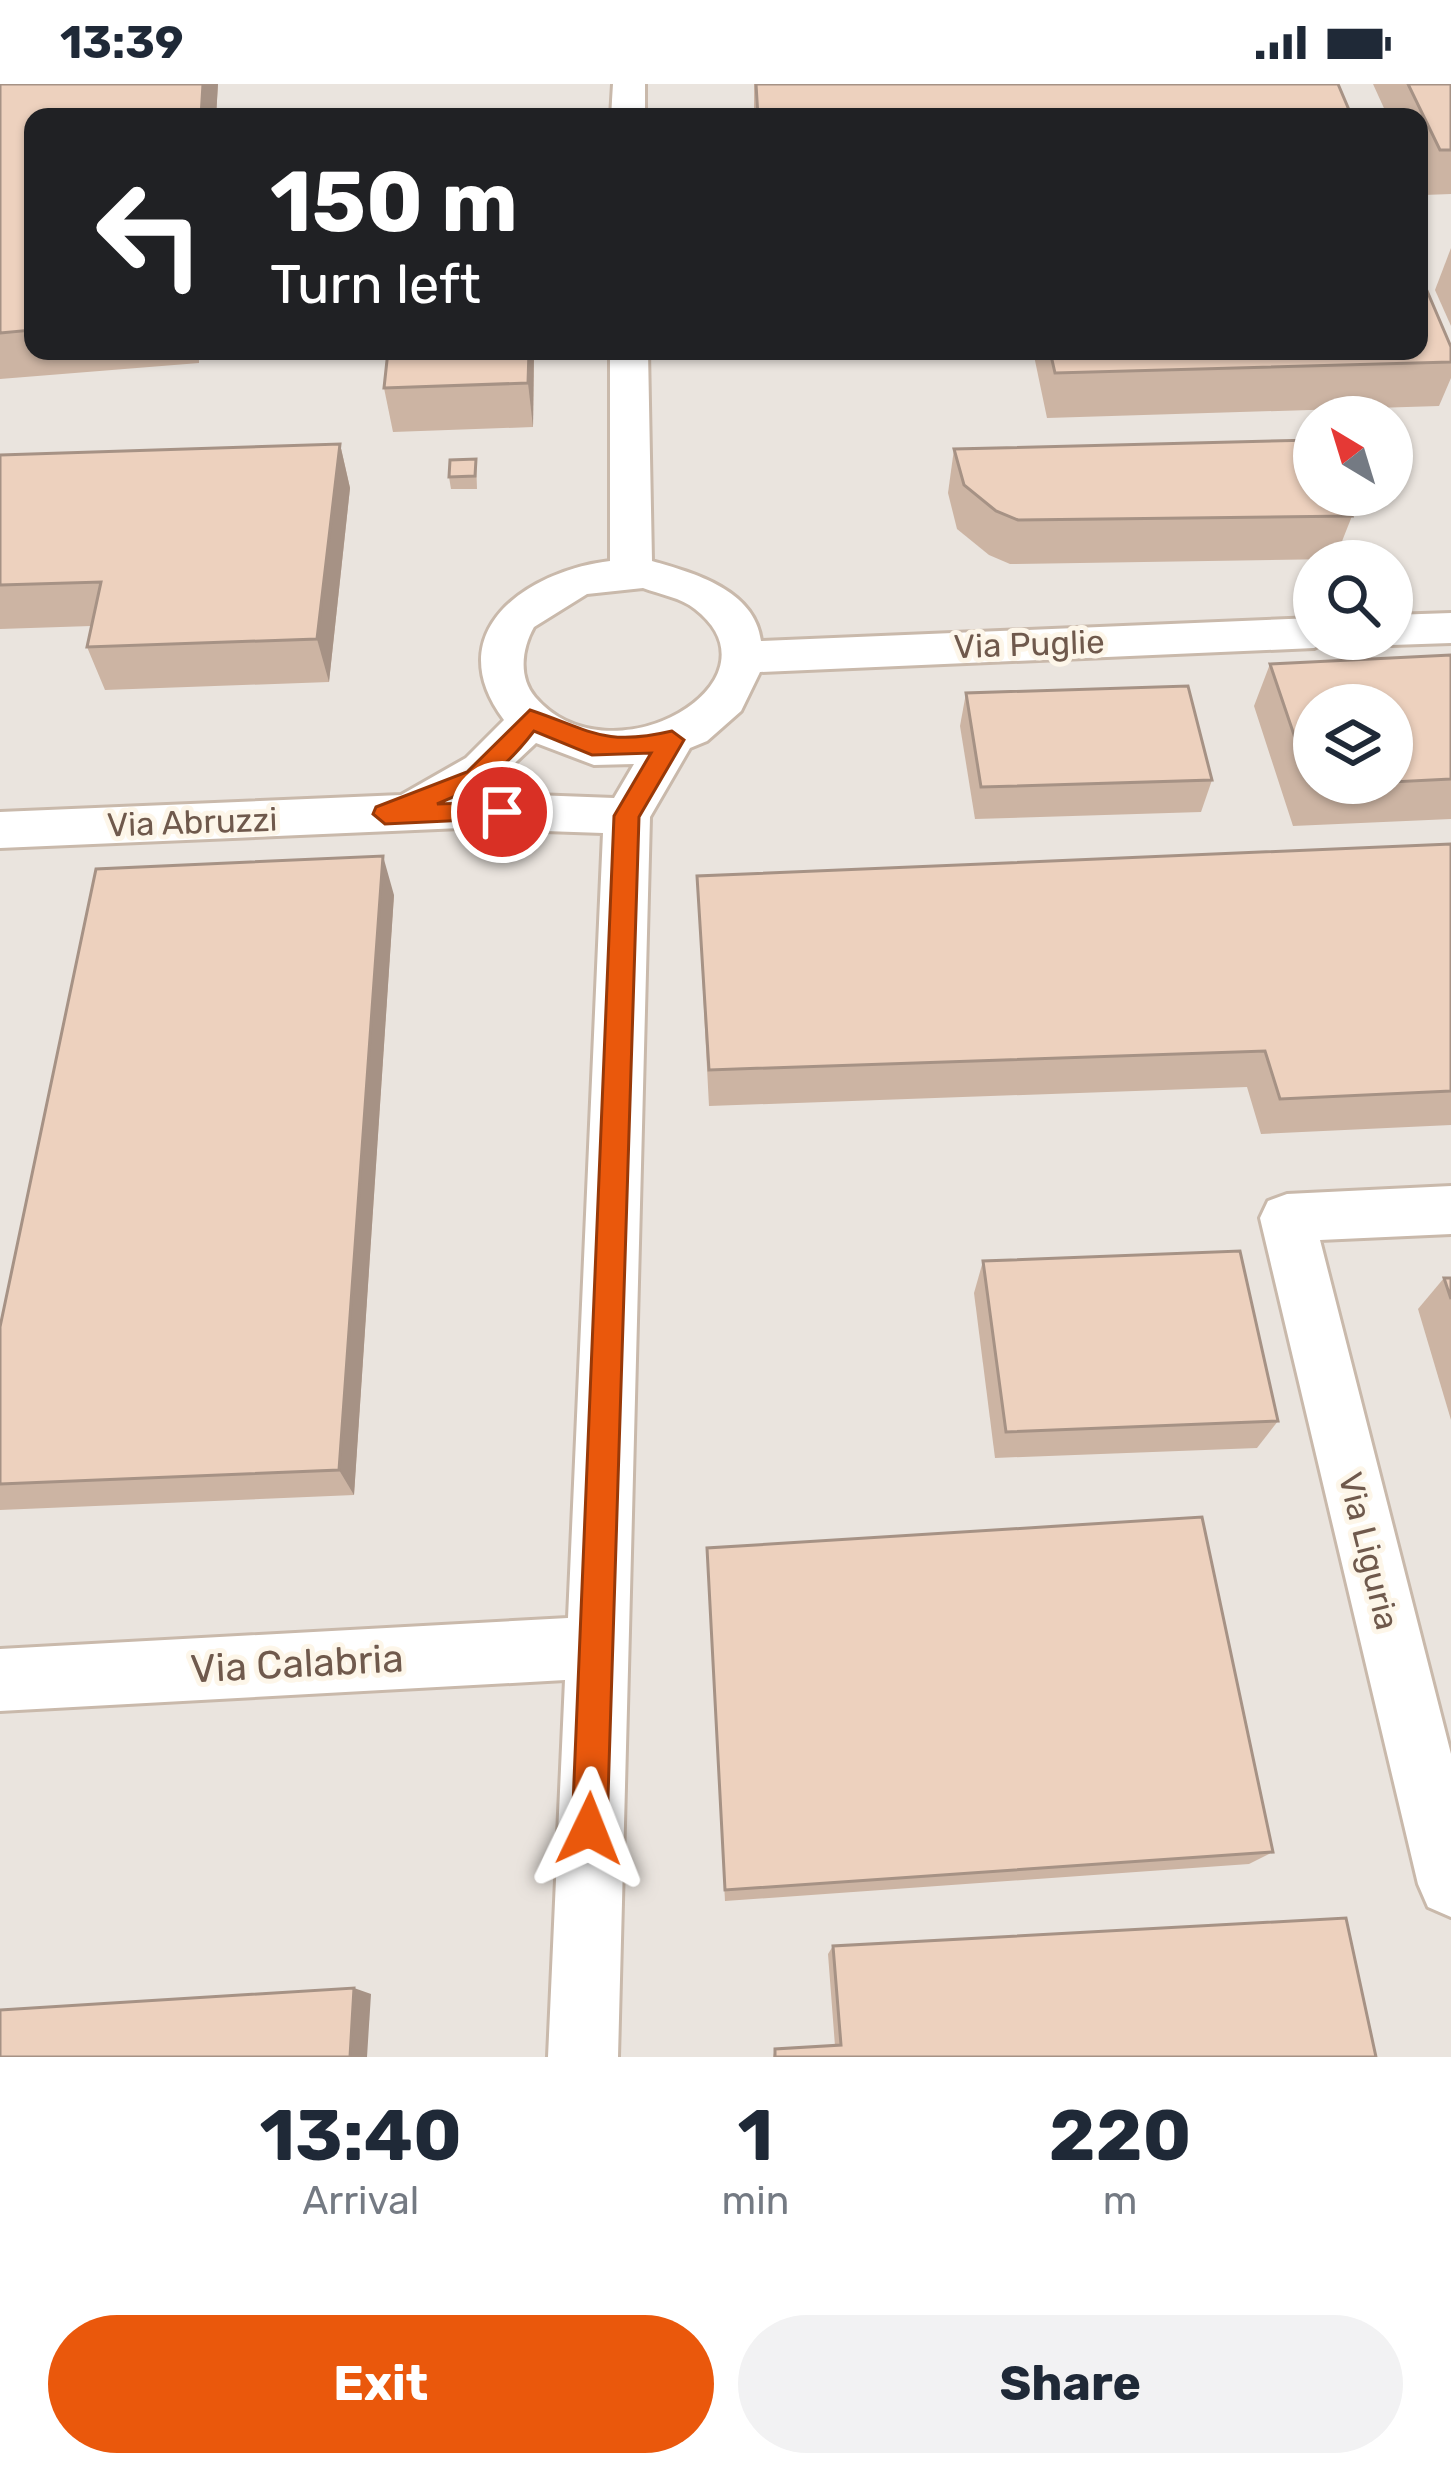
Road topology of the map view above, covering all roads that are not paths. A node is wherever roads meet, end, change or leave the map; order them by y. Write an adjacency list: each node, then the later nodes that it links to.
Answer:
1 (629, 360): 2 (street)
2 (631, 573): 6 (street); 7 (street)
3 (1451, 628): 4 (street)
4 (1413, 629)
5 (1293, 634): 6 (street, Via Puglie)
6 (745, 657): 8 (street)
7 (530, 719): 9 (street); 11 (street, Via Abruzzi)
8 (672, 740): 9 (street); 12 (street)
9 (572, 742): 10 (street)
10 (461, 810): 11 (street, Via Abruzzi); 12 (street, Via Abruzzi)
11 (385, 814): 13 (street, Via Abruzzi)
12 (627, 816): 15 (street)
13 (0, 830)
14 (1451, 1210): 17 (street, Via Liguria)
15 (594, 1647): 16 (street, Via Calabria); 18 (street)
16 (0, 1680)
17 (1451, 1884)
18 (583, 2057)

